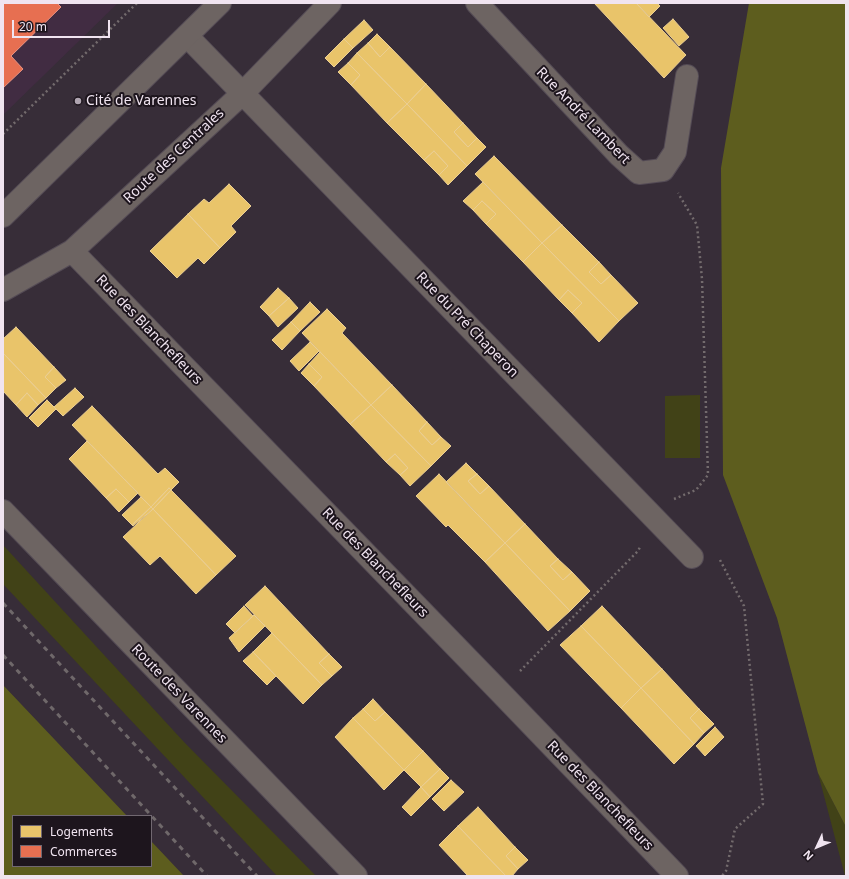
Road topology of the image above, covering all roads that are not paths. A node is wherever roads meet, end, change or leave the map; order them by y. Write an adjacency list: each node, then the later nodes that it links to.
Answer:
1 (220, 3): 4 (street)
2 (330, 3): 6 (street, Route des Centrales)
3 (477, 3): 5 (street, Rue André Lambert)
4 (187, 36): 6 (street, Rue du Pré Chaperon); 7 (street)
5 (687, 76)
6 (242, 94): 8 (street, Route des Centrales); 11 (street, Rue du Pré Chaperon)
7 (3, 216)
8 (72, 250): 9 (street, Route des Centrales); 13 (street, Rue des Blanchefleurs)
9 (3, 290)
10 (3, 511): 12 (street, Route des Varennes)
11 (692, 557)
12 (356, 876)
13 (677, 876)

